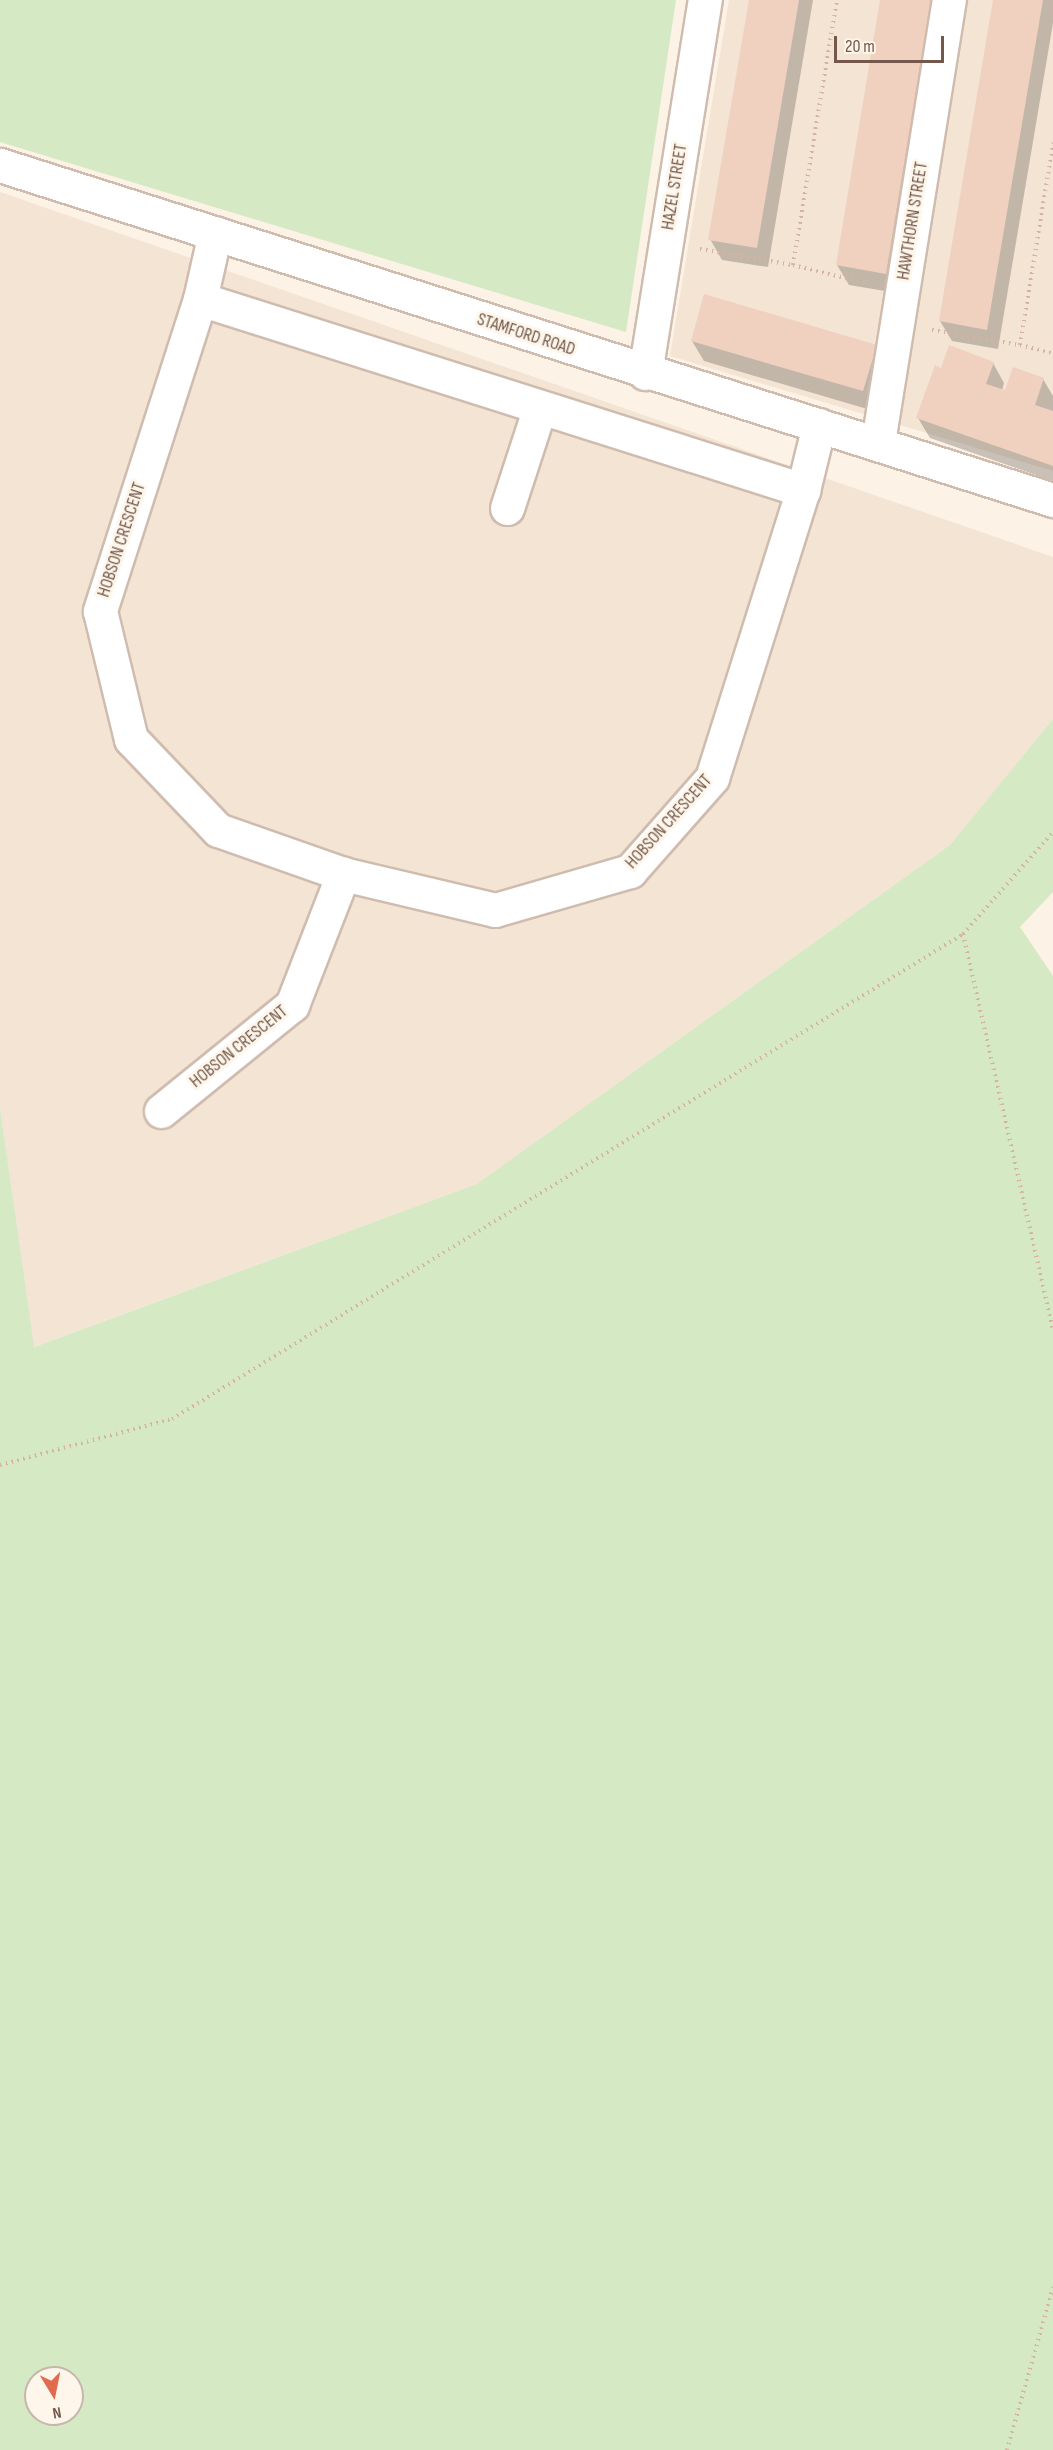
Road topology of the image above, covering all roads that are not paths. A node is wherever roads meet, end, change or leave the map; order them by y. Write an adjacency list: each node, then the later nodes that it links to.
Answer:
1 (705, 0): 6 (street, HAZEL STREET)
2 (949, 0): 9 (street, HAWTHORN STREET)
3 (0, 165): 4 (street, STAMFORD ROAD)
4 (215, 233): 5 (street, HOBSON CRESCENT); 6 (street, STAMFORD ROAD)
5 (200, 299): 7 (street); 13 (street, HOBSON CRESCENT)
6 (645, 373): 8 (street, STAMFORD ROAD)
7 (540, 407): 10 (street); 12 (street)
8 (819, 425): 9 (street, STAMFORD ROAD); 10 (street, HOBSON CRESCENT)
9 (878, 442): 11 (street, STAMFORD ROAD)
10 (803, 490): 13 (street, HOBSON CRESCENT)
11 (1053, 500)
12 (507, 508)
13 (344, 874): 14 (street, HOBSON CRESCENT)
14 (161, 1111)

